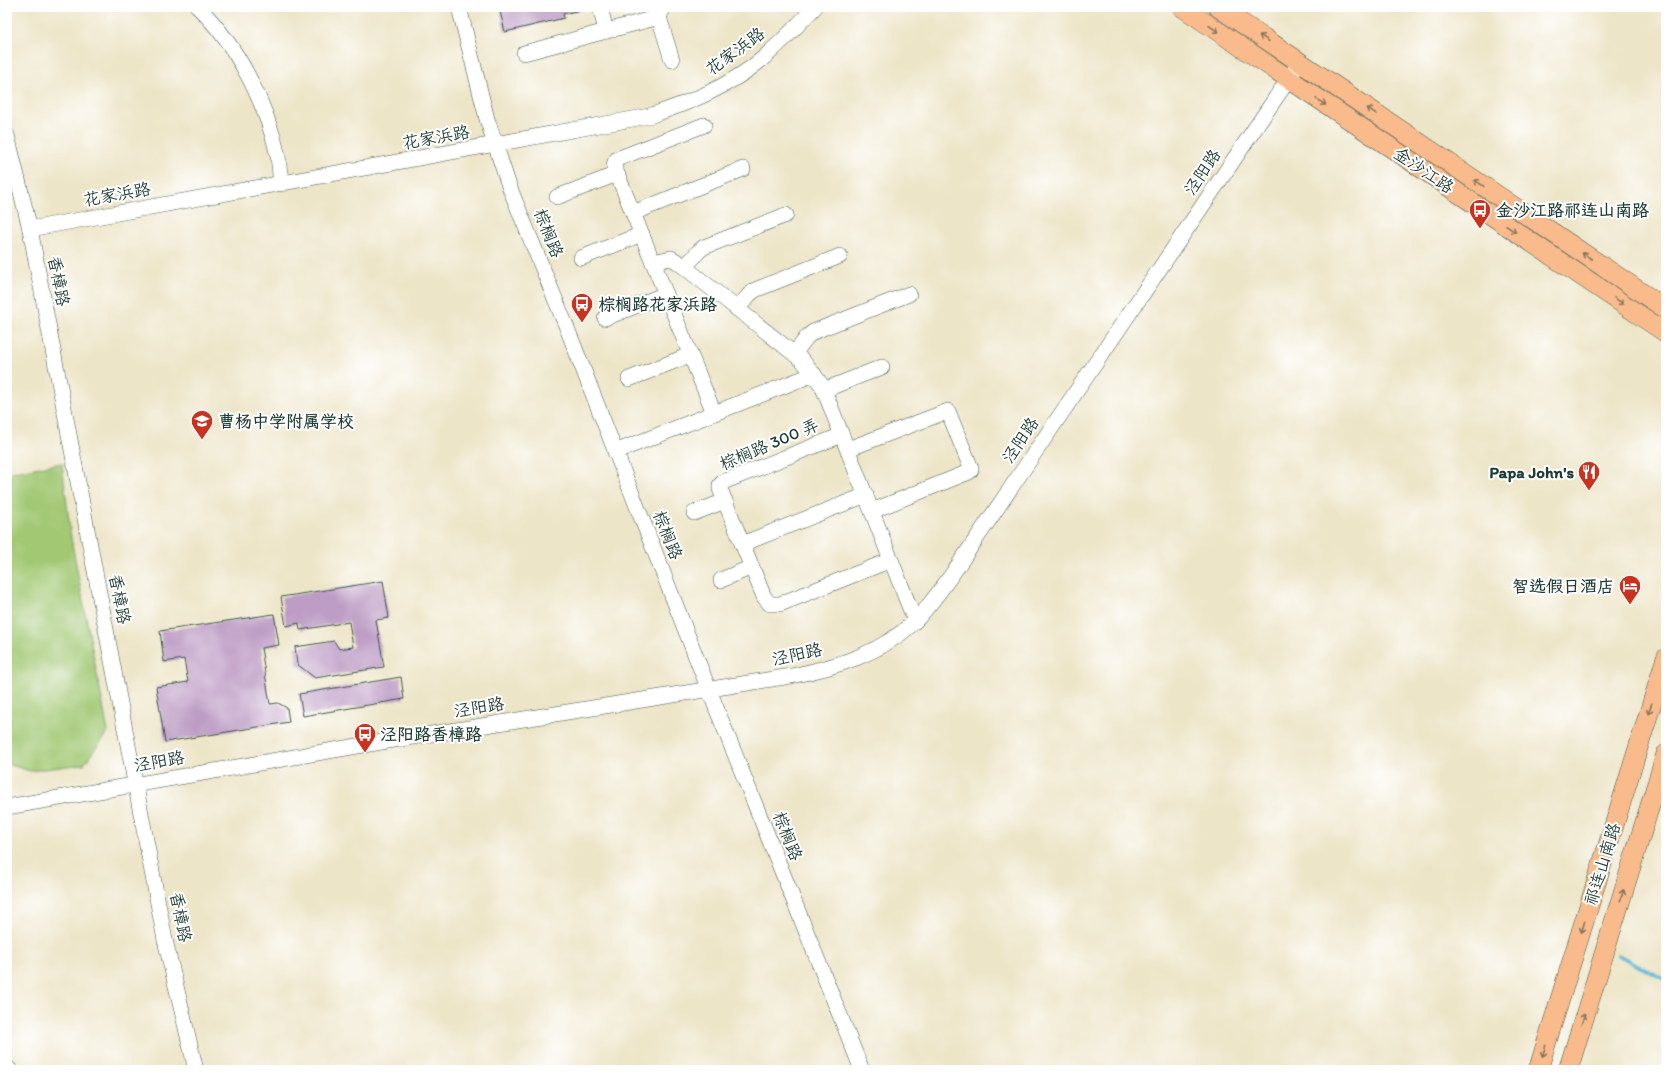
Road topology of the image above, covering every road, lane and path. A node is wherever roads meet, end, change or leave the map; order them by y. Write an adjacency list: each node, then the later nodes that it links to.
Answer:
1 (198, 7): 8 (street)
2 (459, 7): 16 (street, 棕榈路)
3 (600, 7): 9 (street)
4 (815, 7): 16 (street, 花家浜路)
5 (1182, 7): 13 (main road, 金沙江路, one-way to 13)
6 (1218, 7): 12 (main road, 金沙江路, one-way to 6)
7 (661, 12): 9 (street); 11 (street)
8 (211, 13): 19 (street)
9 (606, 31): 10 (street)
10 (524, 53)
11 (672, 60)
12 (1300, 63): 13 (street, 泾阳路); 32 (main road, 金沙江路, one-way to 12)
13 (1288, 80): 34 (main road, 金沙江路, one-way to 34); 53 (street, 泾阳路)
14 (704, 125): 18 (street)
15 (7, 135): 23 (street, 香樟路)
16 (494, 145): 19 (street, 花家浜路); 44 (street, 棕榈路)
17 (743, 169): 21 (street)
18 (617, 174): 20 (street); 21 (street)
19 (280, 184): 23 (street, 花家浜路)
20 (558, 198)
21 (633, 213): 24 (street)
22 (786, 215): 28 (street)
23 (30, 229): 57 (street, 香樟路)
24 (642, 234): 26 (street); 27 (street)
25 (840, 256): 31 (street)
26 (582, 258)
27 (653, 262): 28 (street, 棕榈路 300 弄); 29 (street)
28 (685, 267): 31 (street, 棕榈路 300 弄)
29 (666, 294): 33 (street); 36 (street)
30 (909, 294): 35 (street)
31 (737, 309): 35 (street, 棕榈路 300 弄)
32 (1666, 309)
33 (606, 318)
34 (1666, 333)
35 (794, 354): 38 (street, 棕榈路 300 弄)
36 (690, 355): 39 (street); 41 (street)
37 (882, 367): 40 (street)
38 (814, 374): 40 (street, 棕榈路 300 弄); 41 (street)
39 (629, 379)
40 (824, 390): 42 (street, 棕榈路 300 弄)
41 (714, 413): 44 (street)
42 (842, 434): 43 (street, 棕榈路 300 弄); 46 (street, 棕榈路 300 弄)
43 (848, 449): 45 (street, 棕榈路 300 弄); 47 (street)
44 (615, 452): 55 (street, 棕榈路)
45 (866, 495): 47 (street, 棕榈路 300 弄); 49 (street)
46 (725, 501): 48 (street); 49 (street, 棕榈路 300 弄)
47 (872, 511): 50 (street, 棕榈路 300 弄)
48 (694, 513)
49 (742, 544): 51 (street, 棕榈路 300 弄)
50 (891, 560): 51 (street, 棕榈路 300 弄); 53 (street)
51 (752, 567): 52 (street)
52 (720, 580)
53 (915, 621): 55 (street, 泾阳路)
54 (1666, 658): 63 (main road, 祁连山南路, one-way to 63)
55 (709, 690): 57 (street, 泾阳路); 62 (street, 棕榈路)
56 (1666, 754): 64 (main road, 祁连山南路, one-way to 56)
57 (137, 785): 58 (street, 泾阳路); 61 (street, 香樟路)
58 (7, 807)
59 (7, 1068): 60 (street)
60 (10, 1070)
61 (196, 1070)
62 (862, 1070)
63 (1538, 1070)
64 (1568, 1070)

